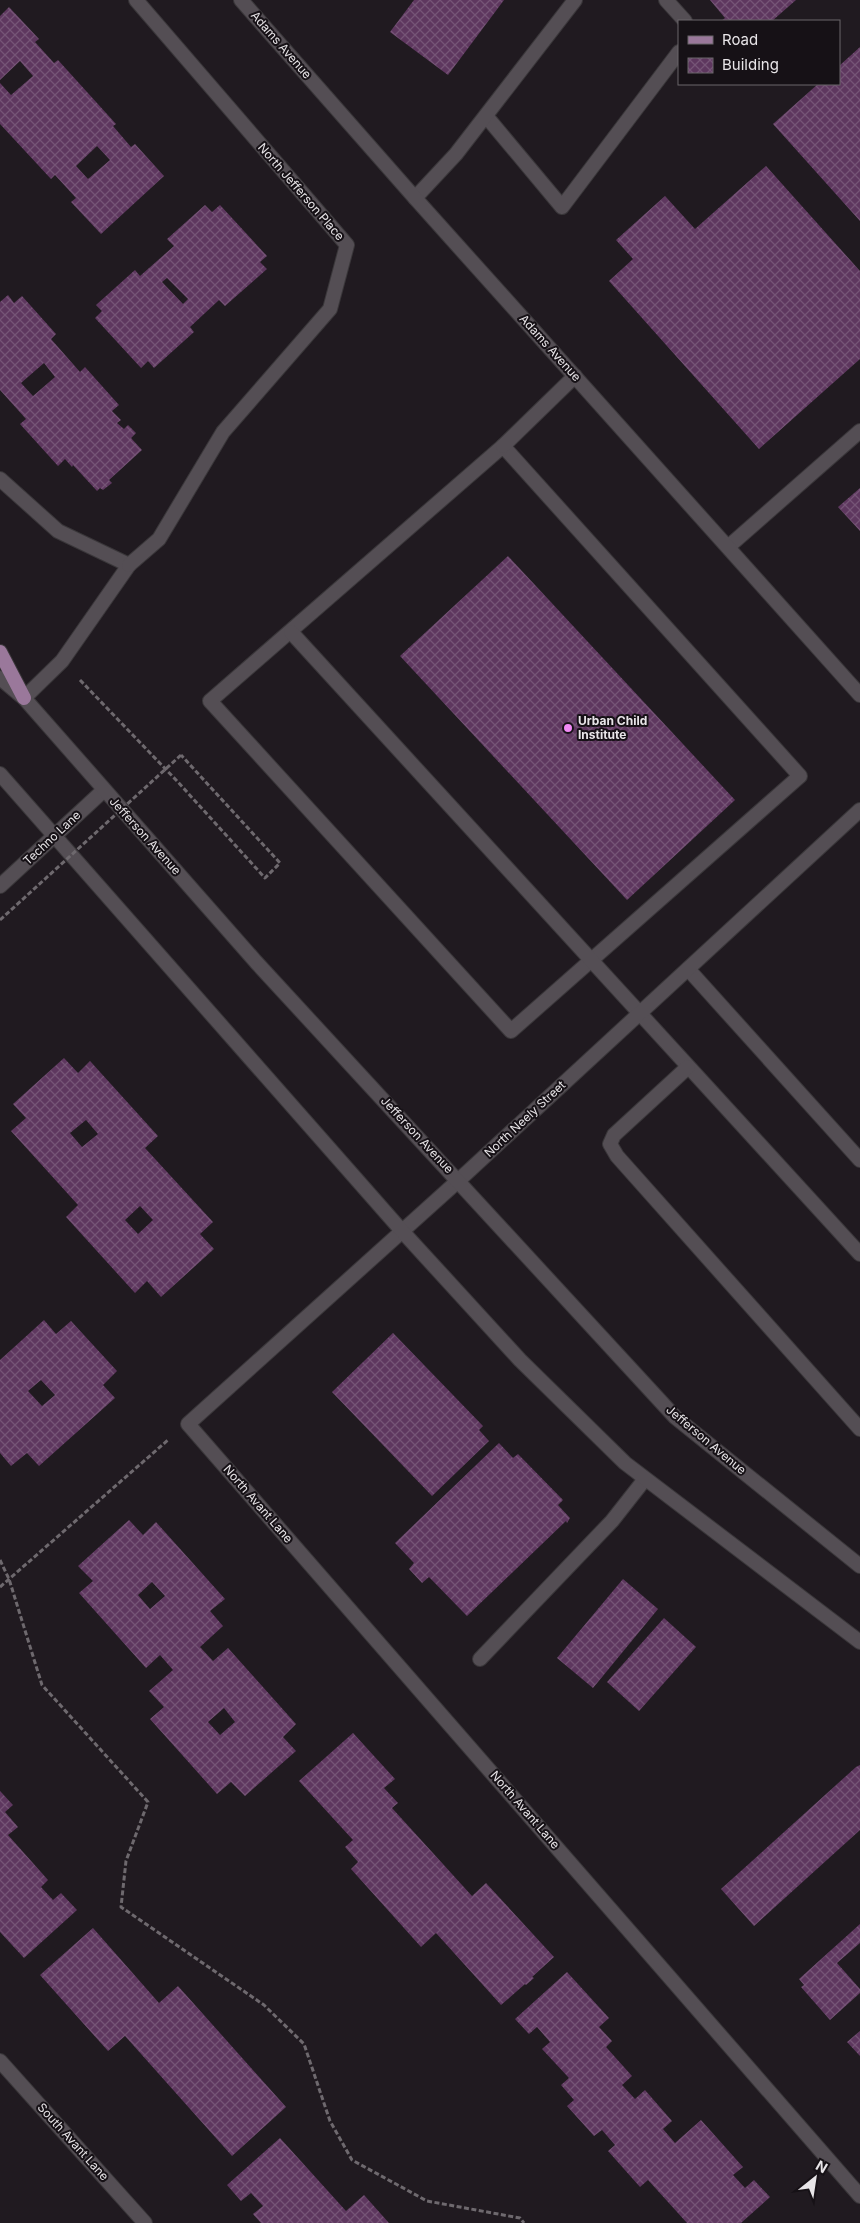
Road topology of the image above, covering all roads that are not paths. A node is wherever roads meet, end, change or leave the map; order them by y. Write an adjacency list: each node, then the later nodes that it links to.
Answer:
1 (136, 0): 14 (street, North Jefferson Place)
2 (242, 0): 8 (street, Adams Avenue)
3 (575, 0): 7 (street)
4 (666, 0): 5 (street)
5 (684, 20)
6 (678, 53): 7 (street)
7 (486, 116): 8 (street)
8 (415, 198): 9 (street, Adams Avenue)
9 (575, 376): 11 (street); 13 (street, Adams Avenue)
10 (860, 431): 13 (street)
11 (503, 446): 15 (street); 25 (street)
12 (0, 479): 14 (street)
13 (728, 547): 18 (street, Adams Avenue)
14 (129, 564): 19 (street)
15 (290, 632): 25 (street); 25 (street)
16 (0, 652): 19 (main road)
17 (0, 678): 19 (street, Jefferson Avenue)
18 (860, 695)
19 (24, 698): 21 (street, Jefferson Avenue)
20 (0, 774): 23 (street)
21 (104, 790): 23 (street, Techno Lane); 30 (street, Jefferson Avenue)
22 (860, 810): 26 (street, North Neely Street)
23 (54, 836): 24 (street, Techno Lane); 31 (street)
24 (0, 886)
25 (591, 961): 27 (street)
26 (688, 969): 27 (street, North Neely Street); 29 (street)
27 (639, 1014): 28 (street); 30 (street, North Neely Street)
28 (688, 1067): 32 (street); 34 (street)
29 (860, 1160)
30 (459, 1180): 31 (street, North Neely Street); 36 (street, Jefferson Avenue)
31 (402, 1231): 33 (street, North Neely Street); 35 (street)
32 (860, 1254)
33 (188, 1424): 40 (street, North Avant Lane)
34 (860, 1429)
35 (645, 1479): 37 (street); 38 (street)
36 (860, 1566)
37 (860, 1642)
38 (480, 1659)
39 (0, 2061): 41 (street, South Avant Lane)
40 (860, 2196)
41 (145, 2223)

